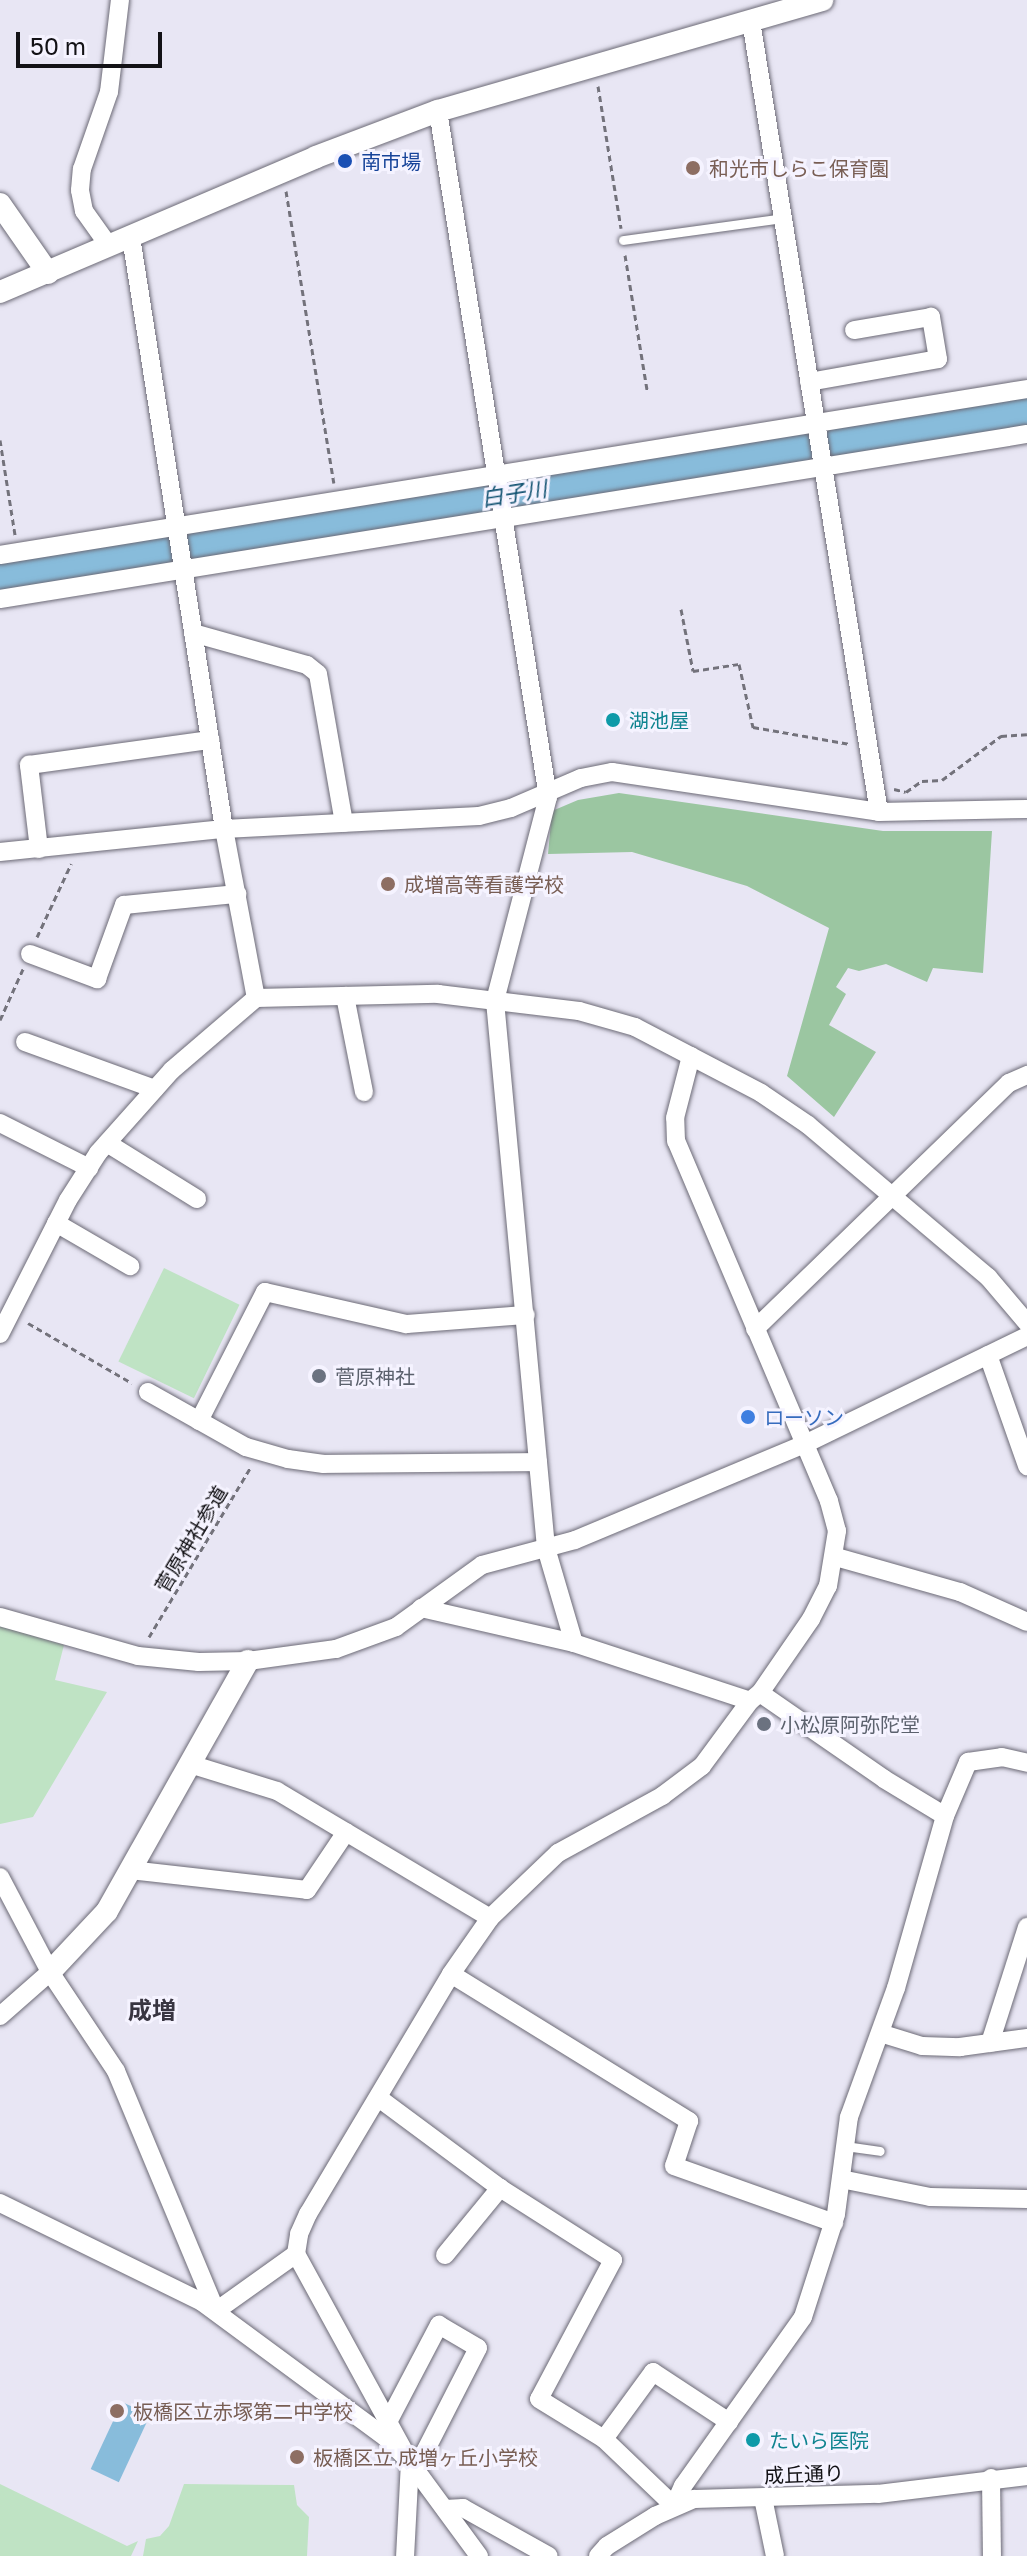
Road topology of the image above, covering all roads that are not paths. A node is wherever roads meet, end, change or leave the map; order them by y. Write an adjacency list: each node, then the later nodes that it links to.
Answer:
1 (120, 0): 9 (street)
2 (822, 0): 3 (street)
3 (751, 21): 4 (street); 6 (street)
4 (438, 111): 7 (street); 18 (street)
5 (0, 204): 10 (street)
6 (783, 218): 8 (lane); 13 (street)
7 (131, 237): 9 (street); 20 (street)
8 (623, 240)
9 (109, 246): 10 (street)
10 (48, 273): 11 (street)
11 (0, 292)
12 (854, 330): 13 (street)
13 (809, 382): 15 (street)
14 (1027, 389): 15 (street)
15 (816, 423): 17 (street); 18 (street)
16 (1027, 434): 17 (street)
17 (824, 468): 19 (street); 28 (street)
18 (496, 475): 19 (street); 20 (street)
19 (503, 518): 22 (street); 26 (street)
20 (177, 529): 21 (street); 22 (street)
21 (9, 554)
22 (183, 569): 23 (street); 24 (street)
23 (0, 599)
24 (193, 633): 25 (street); 29 (street)
25 (210, 740): 30 (street); 31 (street)
26 (548, 792): 28 (street); 29 (street); 37 (street)
27 (1027, 809): 28 (street)
28 (879, 812)
29 (344, 823): 30 (street)
30 (224, 829): 31 (street); 33 (street)
31 (39, 849): 32 (street)
32 (0, 852)
33 (237, 894): 34 (street); 36 (street)
34 (30, 954)
35 (345, 996): 36 (street); 37 (street); 42 (street)
36 (256, 998): 41 (street)
37 (495, 1001): 39 (street); 51 (street)
38 (25, 1042): 41 (street)
39 (691, 1056): 46 (street); 53 (street)
40 (1027, 1075): 46 (street)
41 (155, 1089): 44 (street)
42 (364, 1092)
43 (0, 1123): 45 (street)
44 (107, 1143): 45 (street); 47 (street)
45 (89, 1168): 48 (street)
46 (891, 1195): 52 (street); 53 (street)
47 (197, 1199)
48 (56, 1223): 49 (street); 50 (street)
49 (130, 1266)
50 (9, 1313): 54 (street)
51 (526, 1315): 58 (street); 60 (street)
52 (1027, 1323)
53 (755, 1329): 59 (street)
54 (0, 1334)
55 (1027, 1336): 56 (street)
56 (988, 1355): 59 (street); 61 (street)
57 (148, 1392): 58 (street)
58 (199, 1421): 60 (street)
59 (805, 1444): 62 (street); 63 (street)
60 (538, 1462): 62 (street)
61 (1027, 1466)
62 (546, 1548): 64 (street); 67 (street)
63 (836, 1557): 66 (street); 69 (street)
64 (421, 1608): 67 (street); 68 (street)
65 (0, 1617): 68 (street)
66 (1027, 1622)
67 (574, 1643): 69 (street)
68 (248, 1661): 71 (street)
69 (755, 1697): 72 (street); 76 (street)
70 (1027, 1763): 72 (street)
71 (190, 1764): 73 (street); 74 (street)
72 (945, 1816): 82 (street)
73 (346, 1832): 74 (street); 76 (street)
74 (130, 1870): 79 (street)
75 (0, 1877): 79 (street)
76 (490, 1918): 78 (street)
77 (1027, 1927): 84 (street)
78 (451, 1974): 85 (street); 92 (street)
79 (43, 1978): 80 (street); 81 (street); 95 (street)
80 (0, 1999)
81 (0, 2016)
82 (880, 2033): 84 (street); 86 (street)
83 (1027, 2038): 84 (street)
84 (990, 2043)
85 (380, 2099): 89 (street); 93 (street)
86 (845, 2146): 87 (lane); 88 (street)
87 (880, 2151)
88 (841, 2179): 90 (street); 92 (street)
89 (500, 2188): 94 (street); 98 (street)
90 (1027, 2199)
91 (0, 2203): 95 (street)
92 (834, 2223): 97 (street)
93 (296, 2254): 95 (street); 96 (street)
94 (445, 2255)
95 (216, 2311): 99 (street)
96 (388, 2422): 99 (street); 99 (street)
97 (729, 2422): 98 (street); 103 (street)
98 (604, 2439): 103 (street)
99 (413, 2466): 104 (street); 105 (street)
100 (1027, 2476): 101 (street, 成丘通り)
101 (991, 2478): 102 (street, 成丘通り); 110 (street)
102 (763, 2498): 103 (street, 成丘通り); 109 (street)
103 (674, 2506): 108 (street, 成丘通り)
104 (445, 2509): 106 (street); 107 (street)
105 (405, 2556)
106 (479, 2556)
107 (549, 2556)
108 (598, 2556)
109 (775, 2556)
110 (992, 2556)

